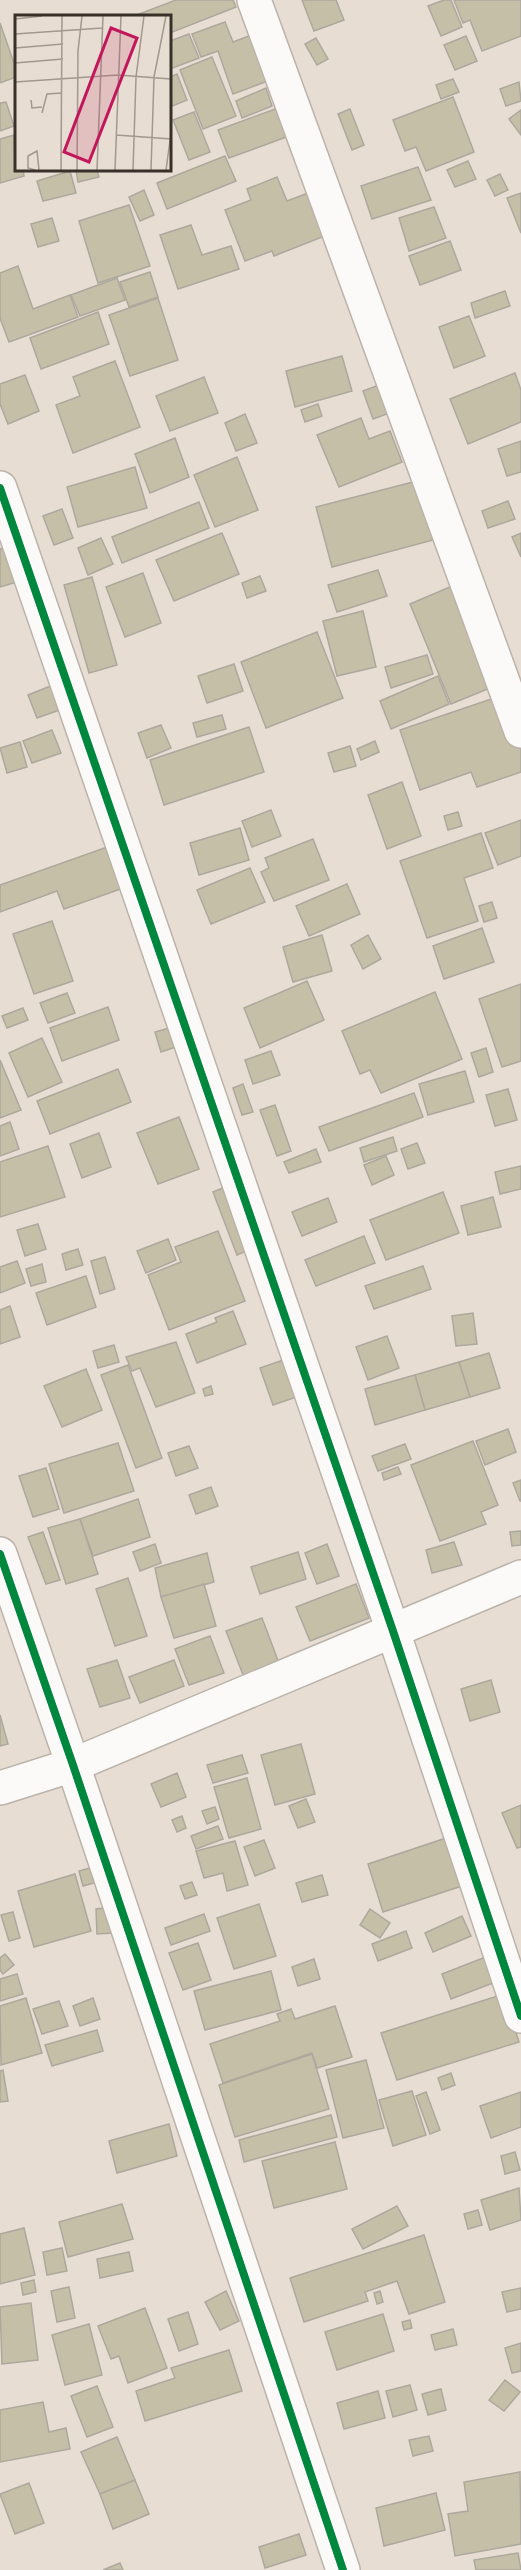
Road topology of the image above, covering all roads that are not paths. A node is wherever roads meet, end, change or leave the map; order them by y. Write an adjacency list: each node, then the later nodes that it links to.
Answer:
1 (254, 0): 3 (street)
2 (0, 488): 6 (street)
3 (521, 731)
4 (0, 1554): 7 (street)
5 (521, 1577): 6 (street)
6 (393, 1631): 7 (street); 9 (street)
7 (73, 1765): 8 (street); 10 (street)
8 (0, 1788)
9 (521, 2016)
10 (343, 2570)

